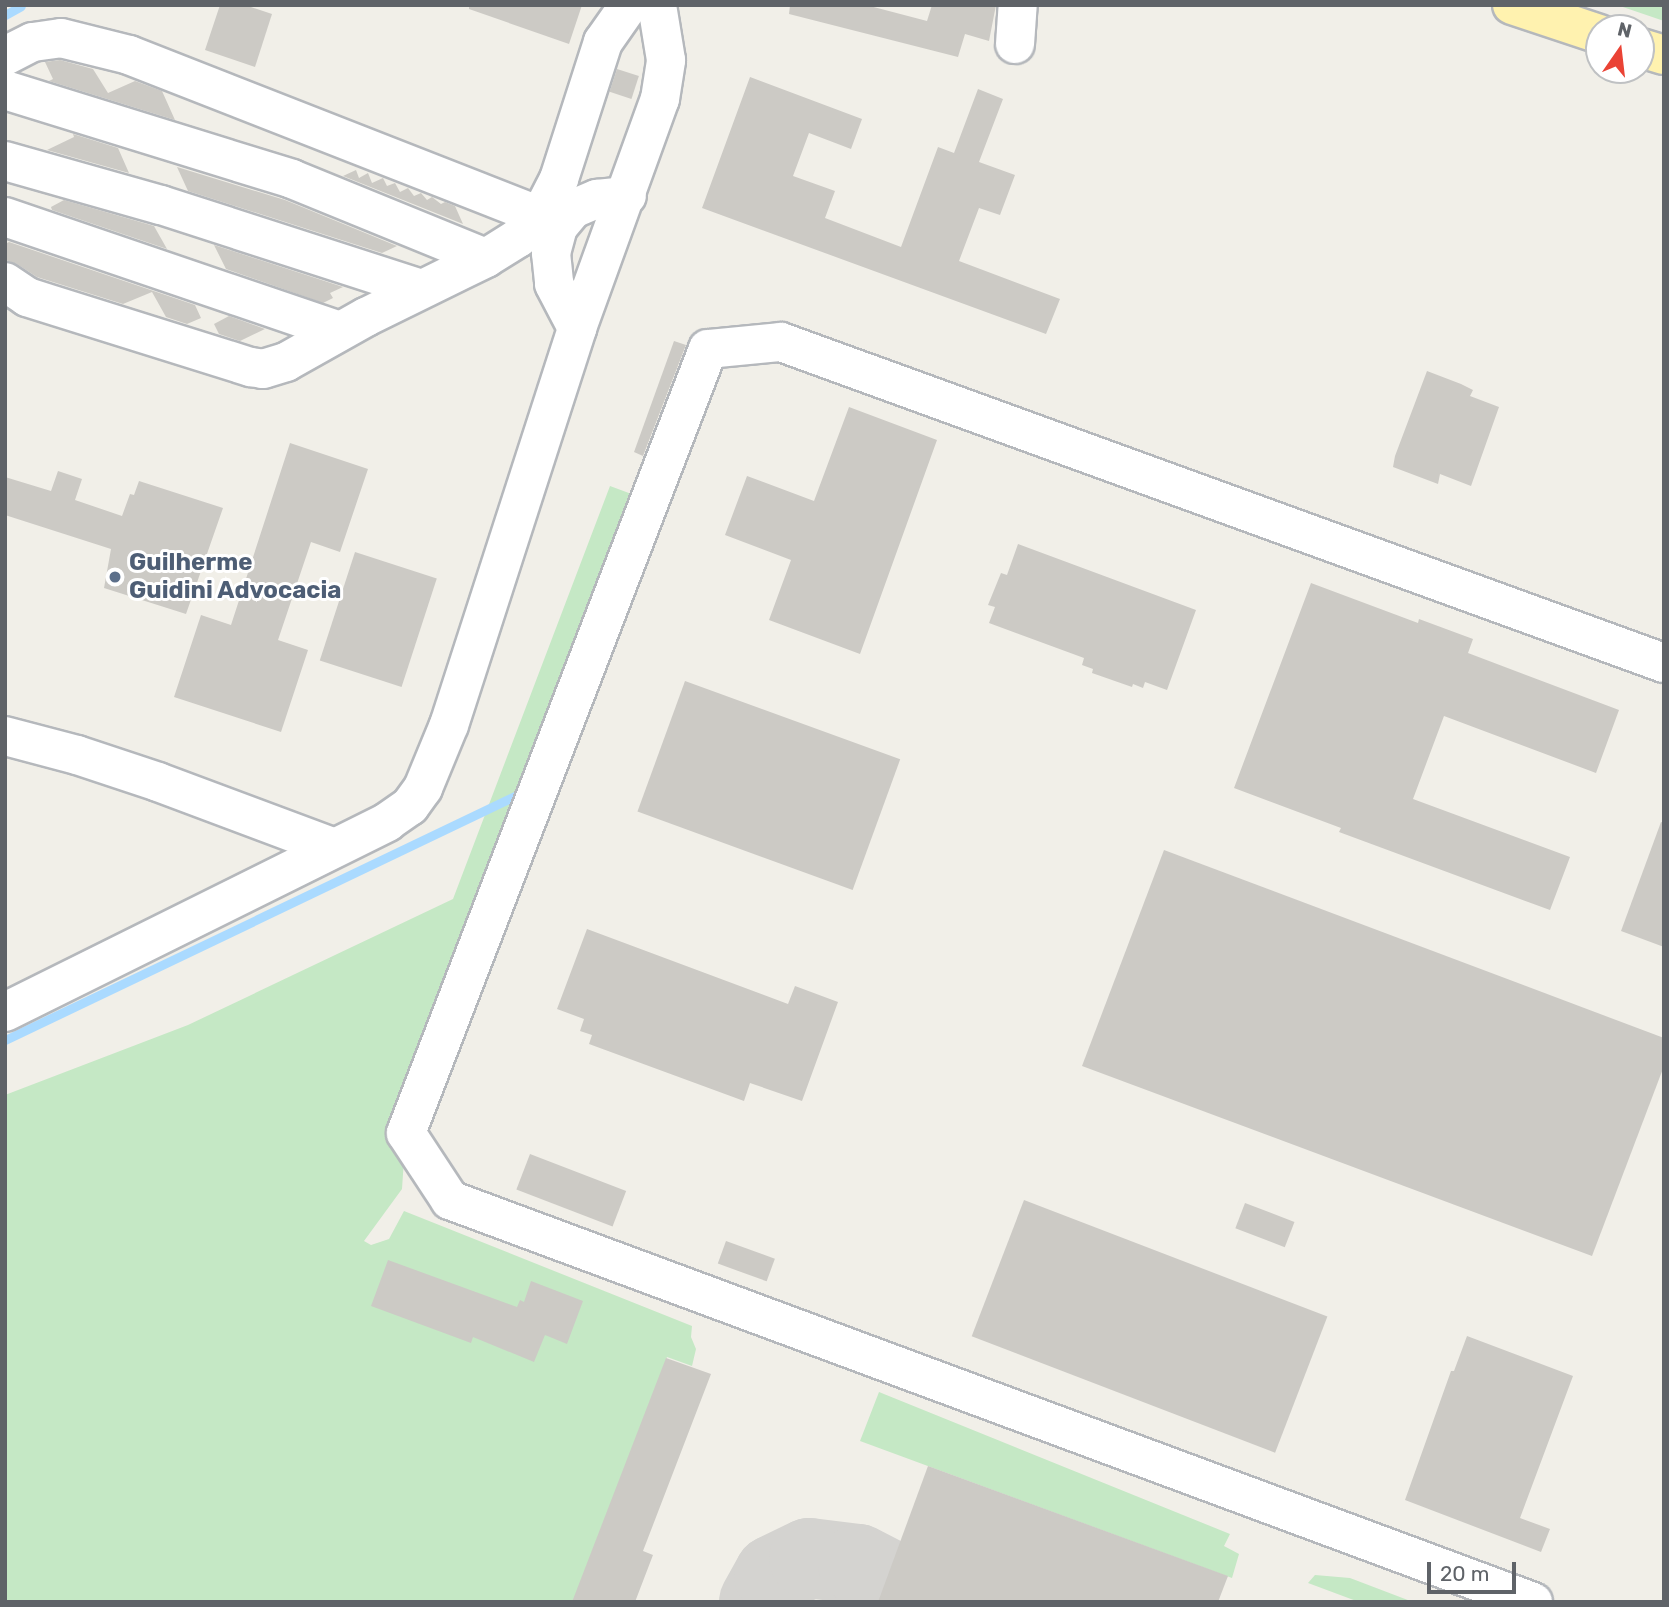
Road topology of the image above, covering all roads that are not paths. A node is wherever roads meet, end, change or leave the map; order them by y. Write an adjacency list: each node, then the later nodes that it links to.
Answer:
1 (629, 5): 12 (street)
2 (657, 5): 10 (street)
3 (1018, 5): 6 (street)
4 (1512, 5): 5 (main road)
5 (1585, 29)
6 (1015, 44)
7 (5, 56): 12 (street)
8 (5, 90): 13 (street)
9 (5, 161): 15 (street)
10 (627, 196): 12 (street); 16 (street)
11 (5, 217): 17 (street)
12 (549, 221): 13 (street); 16 (street)
13 (486, 258): 15 (street)
14 (5, 282): 17 (street)
15 (421, 289): 17 (street)
16 (577, 328): 20 (street)
17 (339, 331)
18 (1664, 663): 22 (street)
19 (5, 736): 20 (street)
20 (332, 847): 21 (street)
21 (5, 1012)
22 (1533, 1602)

